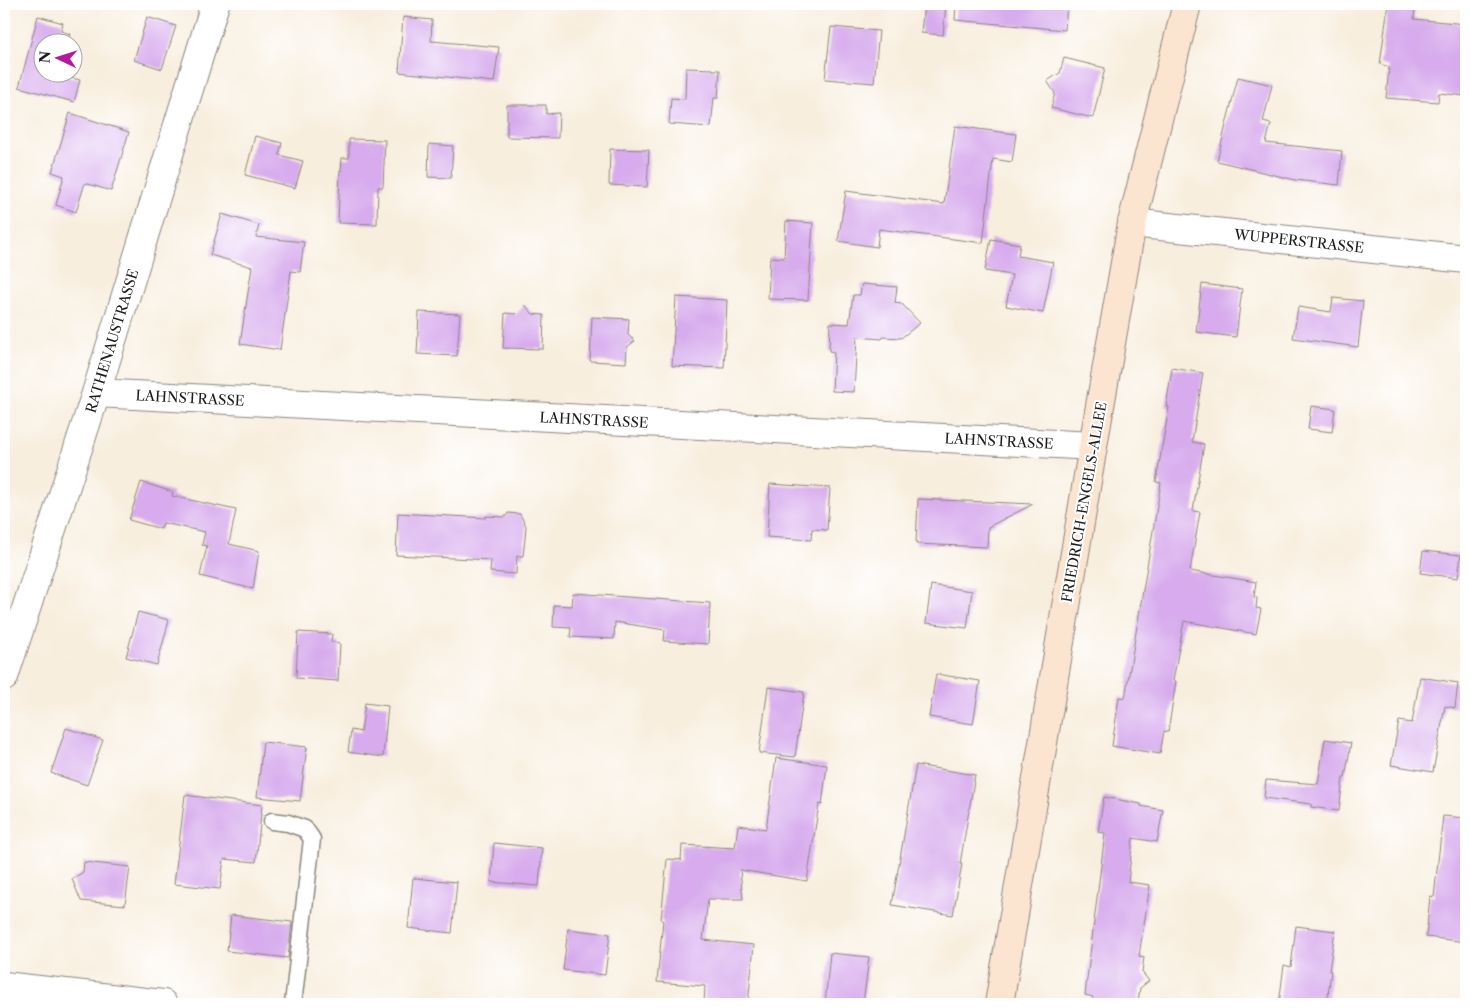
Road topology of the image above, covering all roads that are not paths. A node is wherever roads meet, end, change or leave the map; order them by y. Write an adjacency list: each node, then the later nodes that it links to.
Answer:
1 (215, 4): 5 (street, RATHENAUSTRASSE)
2 (1187, 4): 3 (street, FRIEDRICH-ENGELS-ALLEE)
3 (1132, 222): 4 (street, WUPPERSTRASSE); 6 (street, FRIEDRICH-ENGELS-ALLEE)
4 (1466, 259)
5 (96, 393): 6 (street, LAHNSTRASSE); 7 (street, RATHENAUSTRASSE)
6 (1093, 446): 12 (street, FRIEDRICH-ENGELS-ALLEE)
7 (4, 677)
8 (272, 821): 11 (lane)
9 (4, 986): 10 (street)
10 (163, 1004)
11 (294, 1004)
12 (999, 1004)

